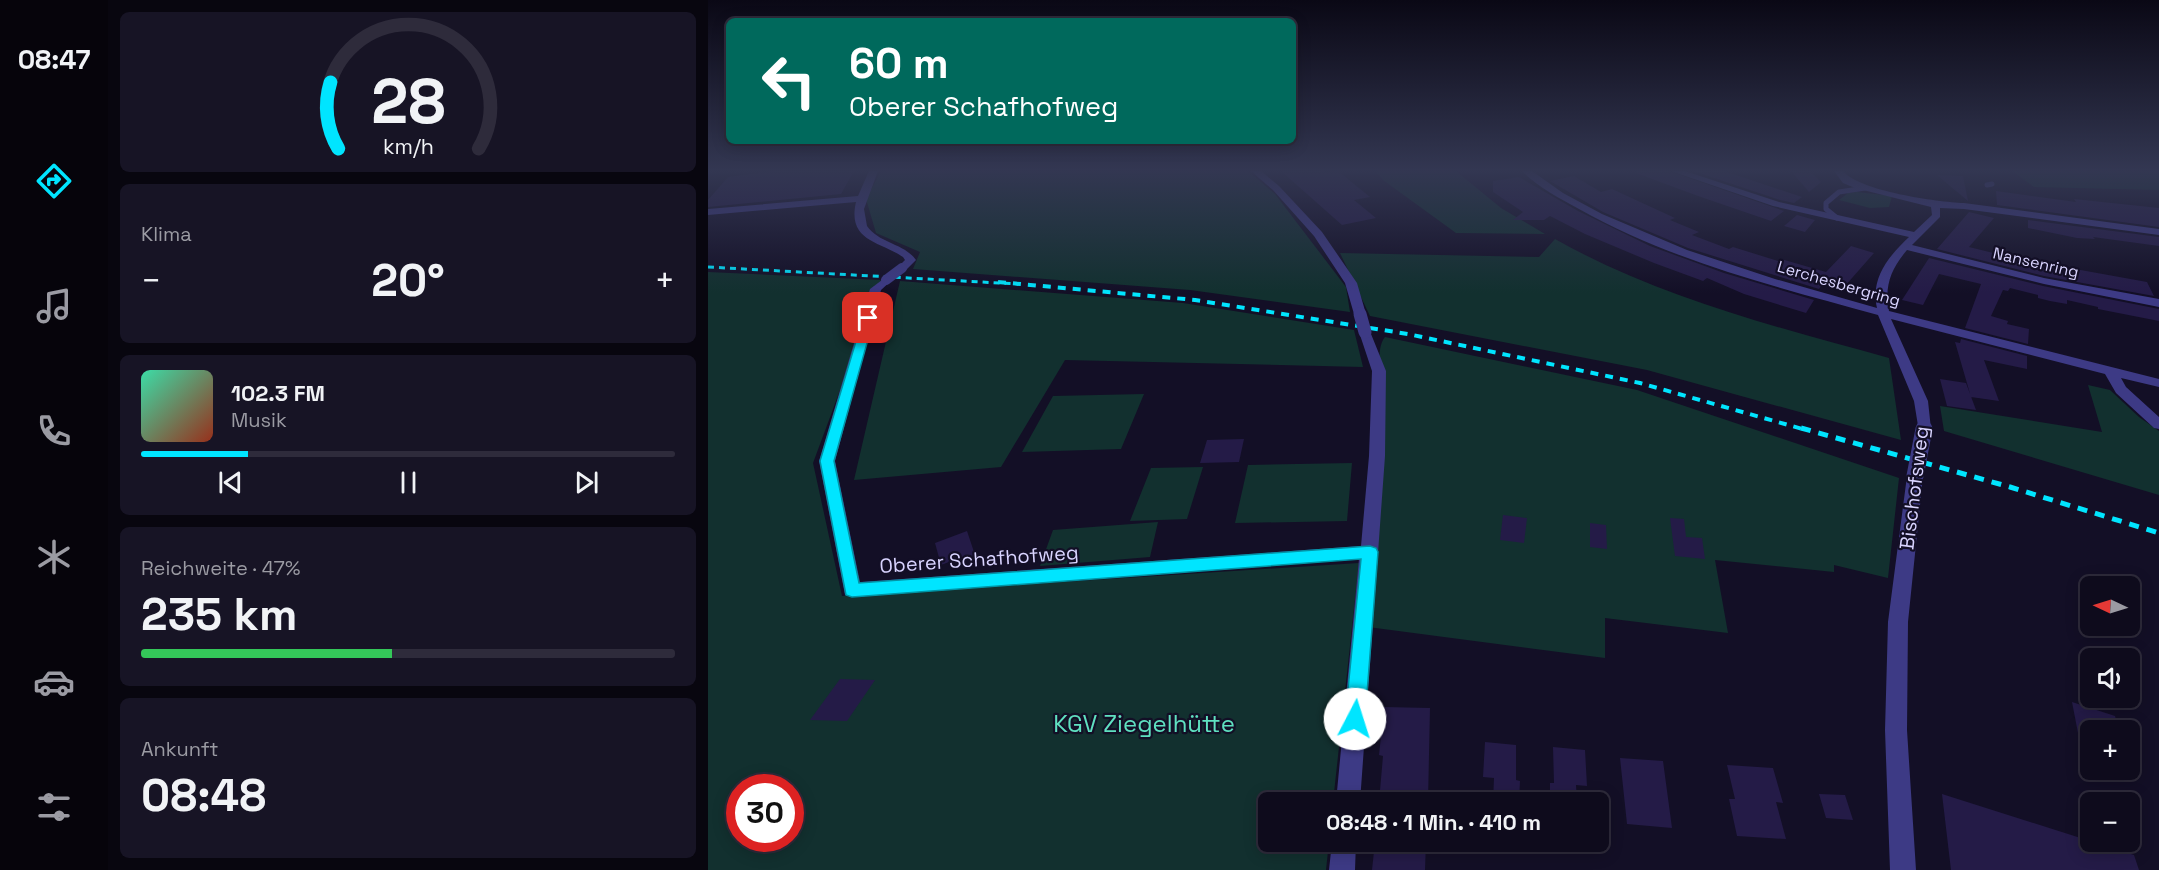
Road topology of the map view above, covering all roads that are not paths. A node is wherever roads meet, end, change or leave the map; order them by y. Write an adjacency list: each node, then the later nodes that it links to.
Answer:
1 (859, 212): 17 (street, Oberer Schafhofweg, bridge)
2 (1298, 212): 17 (street, bridge)
3 (1592, 212): 13 (street, Lerchesbergring)
4 (1809, 212): 8 (street)
5 (1828, 212): 8 (lane)
6 (1936, 212): 10 (street, Bischofsweg)
7 (2006, 212): 9 (street)
8 (1837, 218): 10 (street)
9 (2159, 232)
10 (1917, 236): 11 (street, Bischofsweg)
11 (1906, 247): 12 (street, Nansenring); 13 (street, Bischofsweg)
12 (2159, 303)
13 (1885, 313): 14 (street, Lerchesbergring); 21 (street, Bischofsweg, bridge)
14 (2110, 372): 15 (street, Lerchesbergring); 16 (street)
15 (2159, 383)
16 (2159, 425)
17 (1370, 552): 18 (street)
18 (1349, 792)
19 (1343, 852): 20 (street)
20 (1342, 870)
21 (1903, 870)

